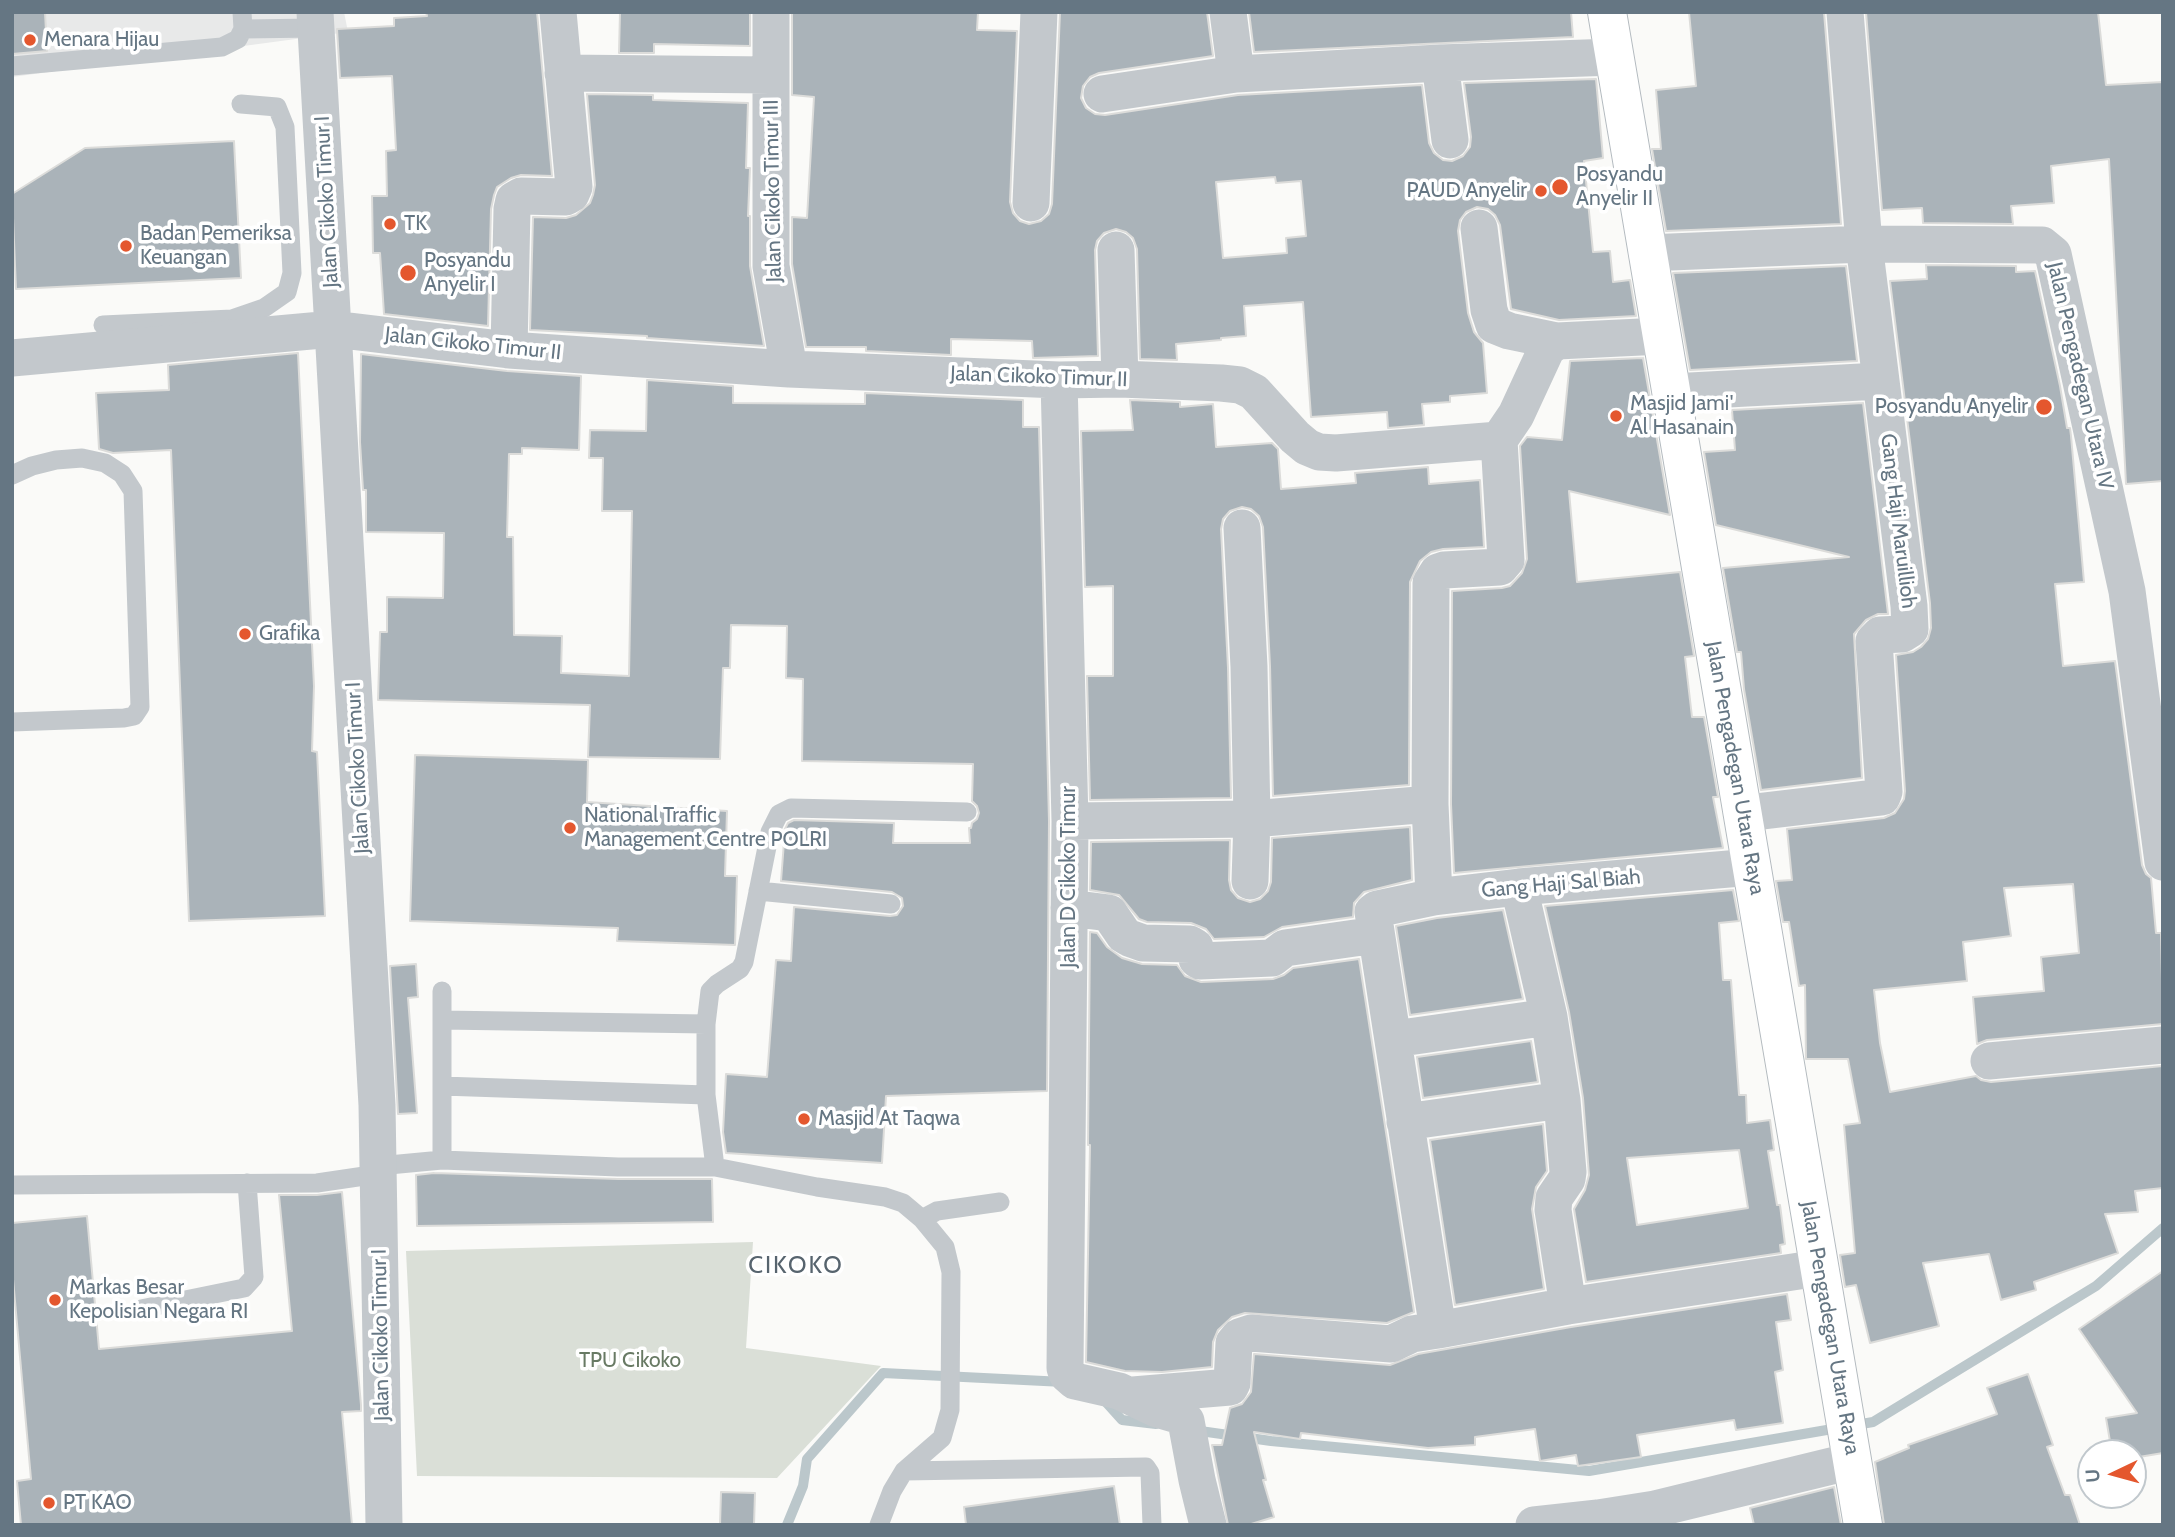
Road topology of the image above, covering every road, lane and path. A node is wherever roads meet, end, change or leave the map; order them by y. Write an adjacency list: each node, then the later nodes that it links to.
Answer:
1 (558, 12): 12 (street)
2 (771, 12): 14 (street, Jalan Cikoko Timur III)
3 (1039, 12): 18 (street)
4 (1228, 12): 13 (street)
5 (1607, 12): 9 (street, Jalan Pengadegan Utara Raya)
6 (1845, 12): 20 (street, Gang Haji Maruillioh)
7 (316, 20): 8 (lane); 23 (street, Jalan Cikoko Timur I)
8 (243, 21): 11 (lane)
9 (1614, 57): 10 (street); 22 (street, Jalan Pengadegan Utara Raya)
10 (1440, 63): 13 (street); 17 (street)
11 (12, 66)
12 (563, 73): 14 (street); 29 (street)
13 (1236, 74): 15 (street)
14 (771, 75): 31 (street, Jalan Cikoko Timur III)
15 (1102, 94)
16 (241, 104): 24 (lane)
17 (1450, 140)
18 (1031, 203)
19 (1479, 228): 28 (street)
20 (1864, 244): 22 (street, Jalan Pengadegan Utara IV); 34 (street, Gang Haji Maruillioh); 46 (street, Jalan Pengadegan Utara IV)
21 (1116, 250): 32 (street)
22 (1647, 253): 27 (street, Jalan Pengadegan Utara Raya)
23 (331, 272): 24 (lane); 26 (street, Jalan Cikoko Timur I)
24 (292, 273): 25 (lane)
25 (103, 325)
26 (333, 329): 29 (street, Jalan Cikoko Timur II); 30 (street, Jalan Cikoko Timur II); 68 (street, Jalan Cikoko Timur I)
27 (1662, 336): 28 (street); 35 (street, Jalan Pengadegan Utara Raya)
28 (1557, 341): 36 (street)
29 (509, 351): 31 (street, Jalan Cikoko Timur II)
30 (12, 358)
31 (789, 369): 33 (street, Jalan Cikoko Timur II)
32 (1121, 379): 33 (street, Jalan Cikoko Timur II); 36 (street, Jalan Cikoko Timur II)
33 (1059, 380): 45 (street, Jalan D Cikoko Timur)
34 (1880, 381): 35 (street); 42 (street, Gang Haji Maruillioh)
35 (1671, 392): 42 (street, Jalan Pengadegan Utara Raya)
36 (1499, 440): 41 (street)
37 (12, 475): 40 (lane)
38 (1242, 528): 44 (street)
39 (12, 715): 40 (lane)
40 (13, 722)
41 (1430, 804): 44 (street); 51 (street)
42 (1742, 811): 47 (street, Jalan Pengadegan Utara Raya)
43 (967, 812): 50 (lane)
44 (1252, 819): 45 (street); 48 (street)
45 (1070, 821): 53 (street, Jalan D Cikoko Timur)
46 (2163, 862)
47 (1752, 867): 49 (street, Gang Haji Sal Biah); 73 (street, Jalan Pengadegan Utara Raya)
48 (1250, 881)
49 (1519, 887): 51 (street, Gang Haji Sal Biah); 56 (street)
50 (758, 891): 52 (lane); 58 (lane)
51 (1434, 897): 54 (street, Gang Haji Sal Biah)
52 (891, 904)
53 (1069, 908): 54 (street, Gang Haji Sal Biah); 77 (street, Jalan D Cikoko Timur)
54 (1375, 924): 59 (street)
55 (442, 991): 57 (lane)
56 (1549, 1017): 59 (street); 64 (street)
57 (442, 1020): 58 (lane); 62 (lane)
58 (706, 1024): 63 (lane)
59 (1394, 1039): 65 (street)
60 (2163, 1045): 61 (street)
61 (1989, 1061)
62 (442, 1086): 63 (lane); 66 (lane)
63 (706, 1095): 67 (lane)
64 (1562, 1100): 65 (street); 74 (street)
65 (1405, 1122): 76 (street)
66 (442, 1160): 67 (lane); 68 (lane)
67 (715, 1167): 72 (lane)
68 (378, 1170): 69 (lane); 80 (street, Jalan Cikoko Timur I)
69 (247, 1183): 70 (lane); 75 (lane)
70 (12, 1185)
71 (1000, 1202): 72 (lane)
72 (922, 1219): 79 (lane)
73 (1819, 1268): 74 (street); 78 (street, Jalan Pengadegan Utara Raya)
74 (1568, 1306): 76 (street)
75 (141, 1309)
76 (1438, 1330): 77 (street)
77 (1128, 1395): 83 (street)
78 (1848, 1435): 84 (street); 85 (street, Jalan Pengadegan Utara Raya)
79 (904, 1471): 81 (lane); 82 (lane)
80 (384, 1525)
81 (879, 1525)
82 (1152, 1525)
83 (1208, 1525)
84 (1534, 1525)
85 (1863, 1525)

